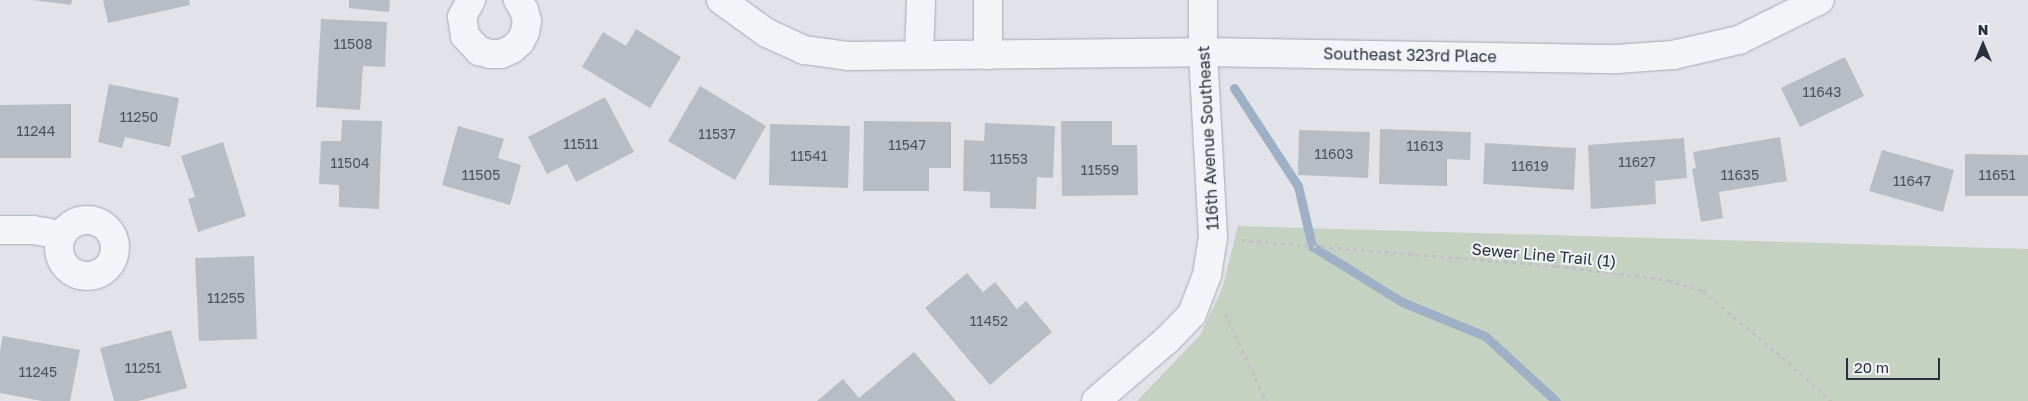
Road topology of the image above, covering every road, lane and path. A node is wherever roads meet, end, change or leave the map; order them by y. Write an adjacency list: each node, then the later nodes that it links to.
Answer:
1 (471, 0): 2 (street)
2 (518, 0)
3 (721, 0): 9 (street, Southeast 323rd Place)
4 (921, 0): 9 (street)
5 (988, 0): 10 (street)
6 (1203, 0): 8 (street, 116th Avenue Southeast)
7 (1820, 0): 8 (street, Southeast 323rd Place)
8 (1202, 52): 10 (street, Southeast 323rd Place); 13 (street, 116th Avenue Southeast)
9 (919, 55): 10 (street, Southeast 323rd Place)
10 (988, 55)
11 (0, 230): 12 (street)
12 (62, 235)
13 (1213, 237): 14 (street, 116th Avenue Southeast); 17 (path, Sewer Line Trail (1))
14 (1208, 275): 15 (street, 116th Avenue Southeast); 16 (path)
15 (1096, 401)
16 (1266, 401)
17 (1831, 401)

